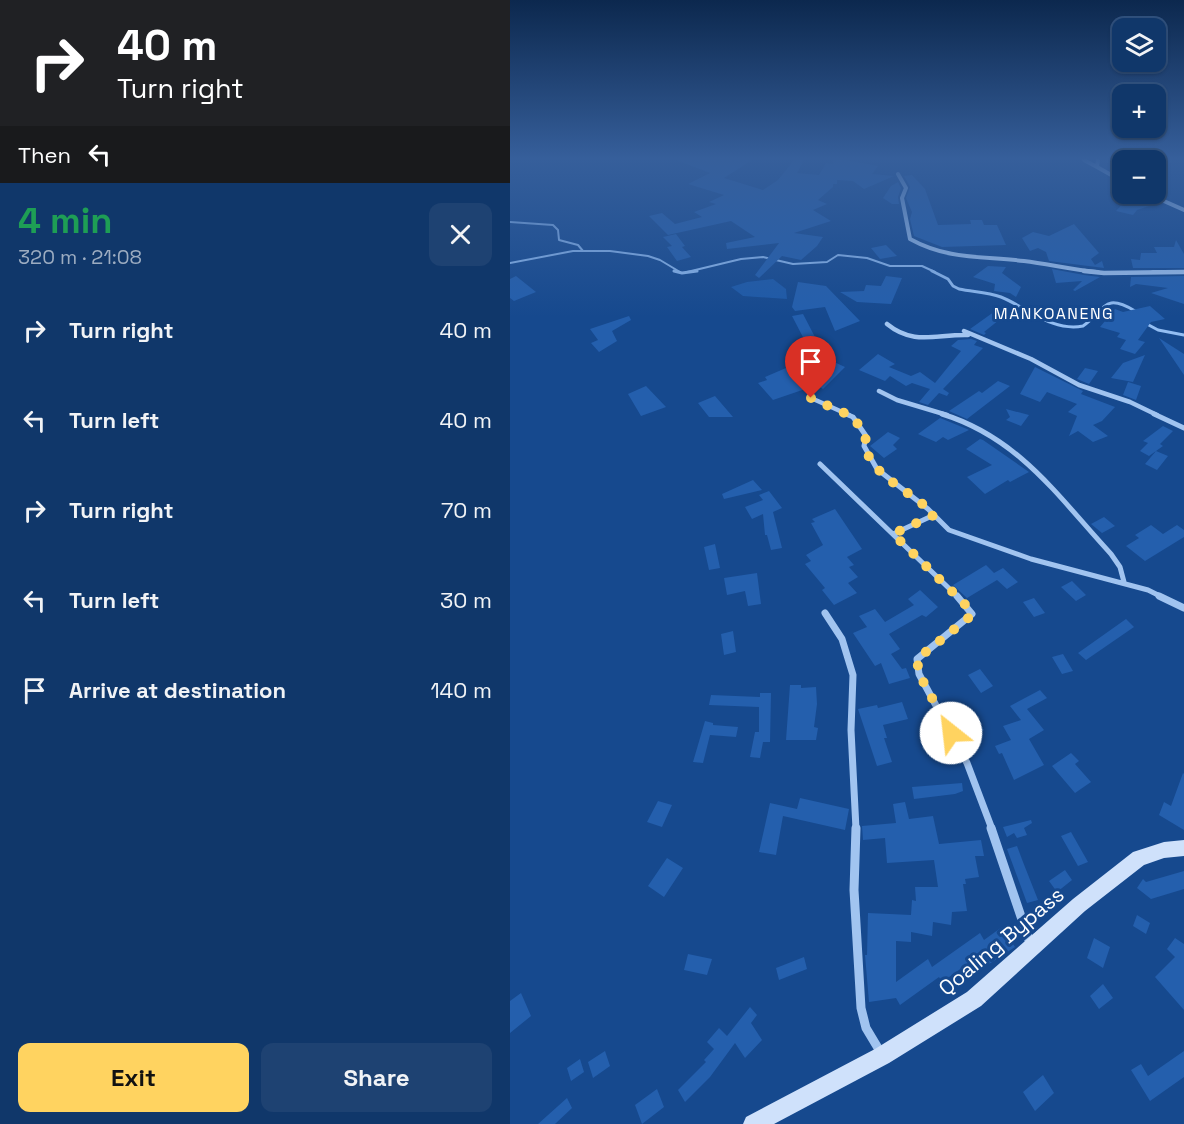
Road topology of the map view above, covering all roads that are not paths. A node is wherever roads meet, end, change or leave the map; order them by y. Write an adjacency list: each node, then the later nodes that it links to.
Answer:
1 (905, 212): 2 (street)
2 (1184, 272)
3 (887, 324): 5 (street)
4 (964, 331): 5 (street)
5 (971, 334): 8 (street)
6 (879, 391): 12 (street)
7 (811, 398): 10 (street)
8 (1184, 428)
9 (820, 464): 11 (street)
10 (934, 515): 11 (street); 12 (street)
11 (893, 534): 16 (street)
12 (1124, 582): 13 (street)
13 (1184, 608)
14 (825, 613): 17 (street)
15 (1184, 848): 16 (main road, Qoaling Bypass)
16 (1031, 946): 17 (main road, Qoaling Bypass)
17 (882, 1056): 18 (main road, Qoaling Bypass)
18 (753, 1124)

